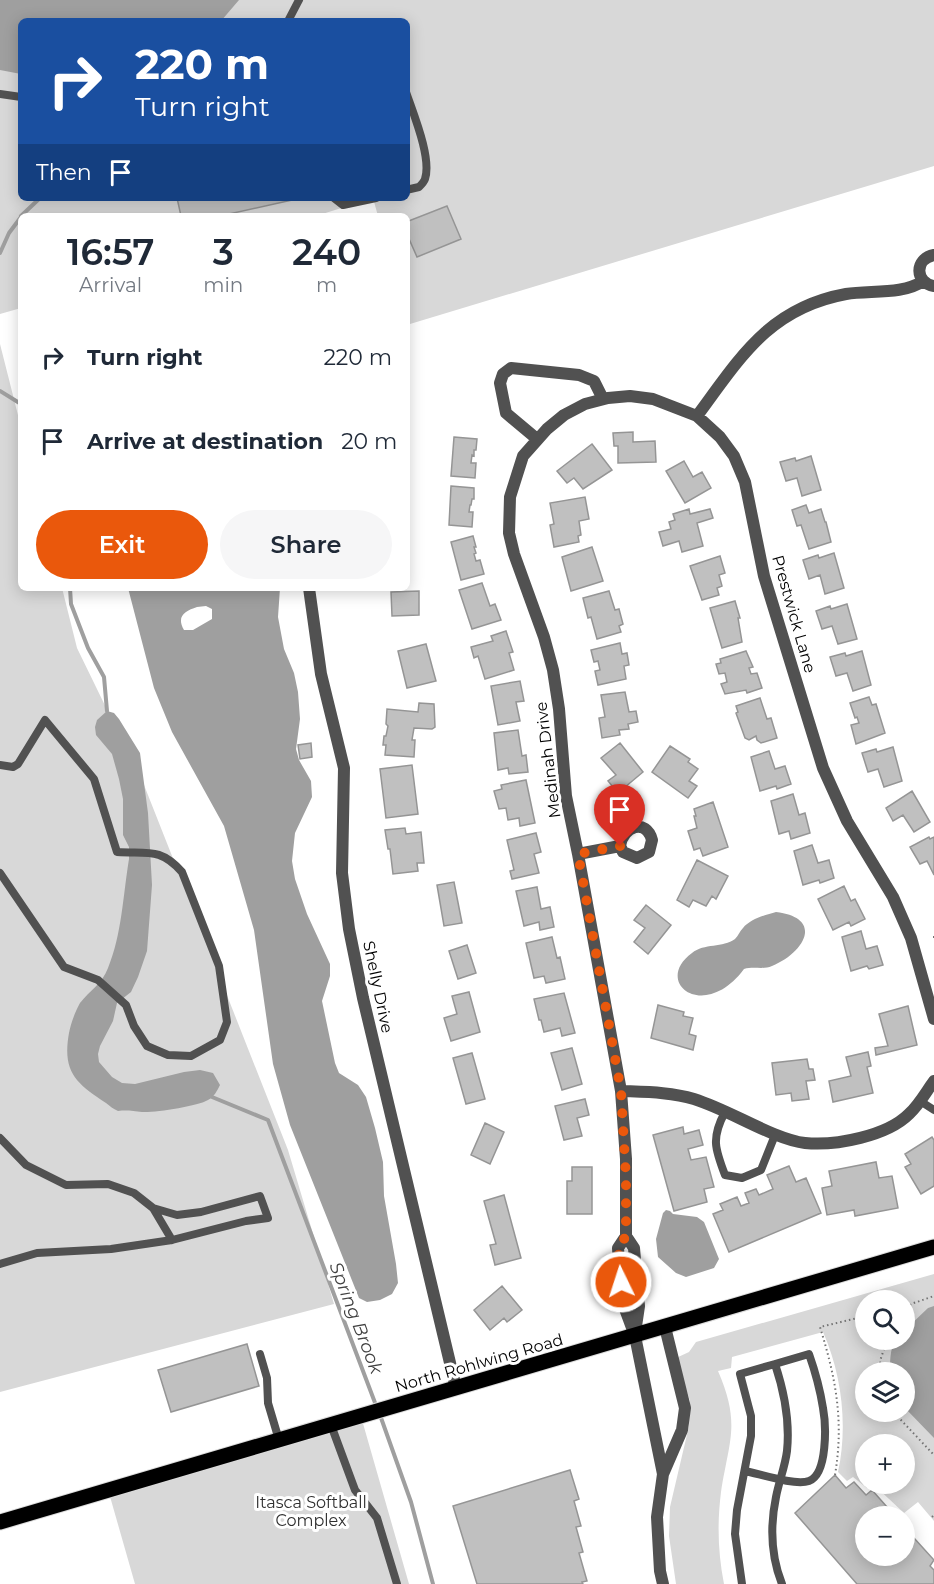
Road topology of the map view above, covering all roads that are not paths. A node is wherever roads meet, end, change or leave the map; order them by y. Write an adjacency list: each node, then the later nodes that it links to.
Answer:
1 (299, 0): 2 (lane)
2 (290, 18)
3 (0, 94): 4 (lane)
4 (18, 96)
5 (410, 104): 6 (lane)
6 (410, 189)
7 (338, 201): 8 (lane)
8 (362, 201)
9 (934, 255): 10 (street)
10 (928, 283): 12 (street)
11 (603, 399): 12 (street, Prestwick Lane); 13 (street, Prestwick Lane); 13 (street)
12 (697, 416): 20 (street, Prestwick Lane)
13 (537, 439): 14 (street, Prestwick Lane)
14 (520, 465): 18 (street, Medinah Drive)
15 (309, 591): 36 (street, Shelly Drive)
16 (0, 765): 19 (lane)
17 (620, 846): 18 (street)
18 (578, 854): 22 (street, Medinah Drive)
19 (0, 873)
20 (934, 1019)
21 (934, 1081): 23 (street)
22 (621, 1091): 25 (street); 33 (street, Medinah Drive)
23 (920, 1101): 24 (lane); 26 (street)
24 (934, 1110)
25 (725, 1112): 26 (street); 26 (lane)
26 (775, 1135)
27 (0, 1138): 28 (lane)
28 (153, 1208): 29 (lane); 29 (lane)
29 (172, 1240): 31 (lane)
30 (934, 1247): 32 (main road, North Rohlwing Road)
31 (0, 1264)
32 (664, 1327): 33 (main road, North Rohlwing Road); 40 (street)
33 (635, 1336): 36 (main road, North Rohlwing Road); 40 (street, Medinah Drive)
34 (260, 1354): 38 (lane)
35 (775, 1364): 39 (lane); 41 (lane); 41 (lane)
36 (456, 1388): 37 (main road, North Rohlwing Road)
37 (332, 1425): 38 (main road, North Rohlwing Road); 43 (lane)
38 (279, 1440): 42 (main road, North Rohlwing Road)
39 (745, 1471): 41 (lane); 45 (lane)
40 (663, 1474): 44 (street)
41 (781, 1479): 46 (lane)
42 (0, 1522)
43 (397, 1584)
44 (663, 1584)
45 (742, 1584)
46 (782, 1584)

